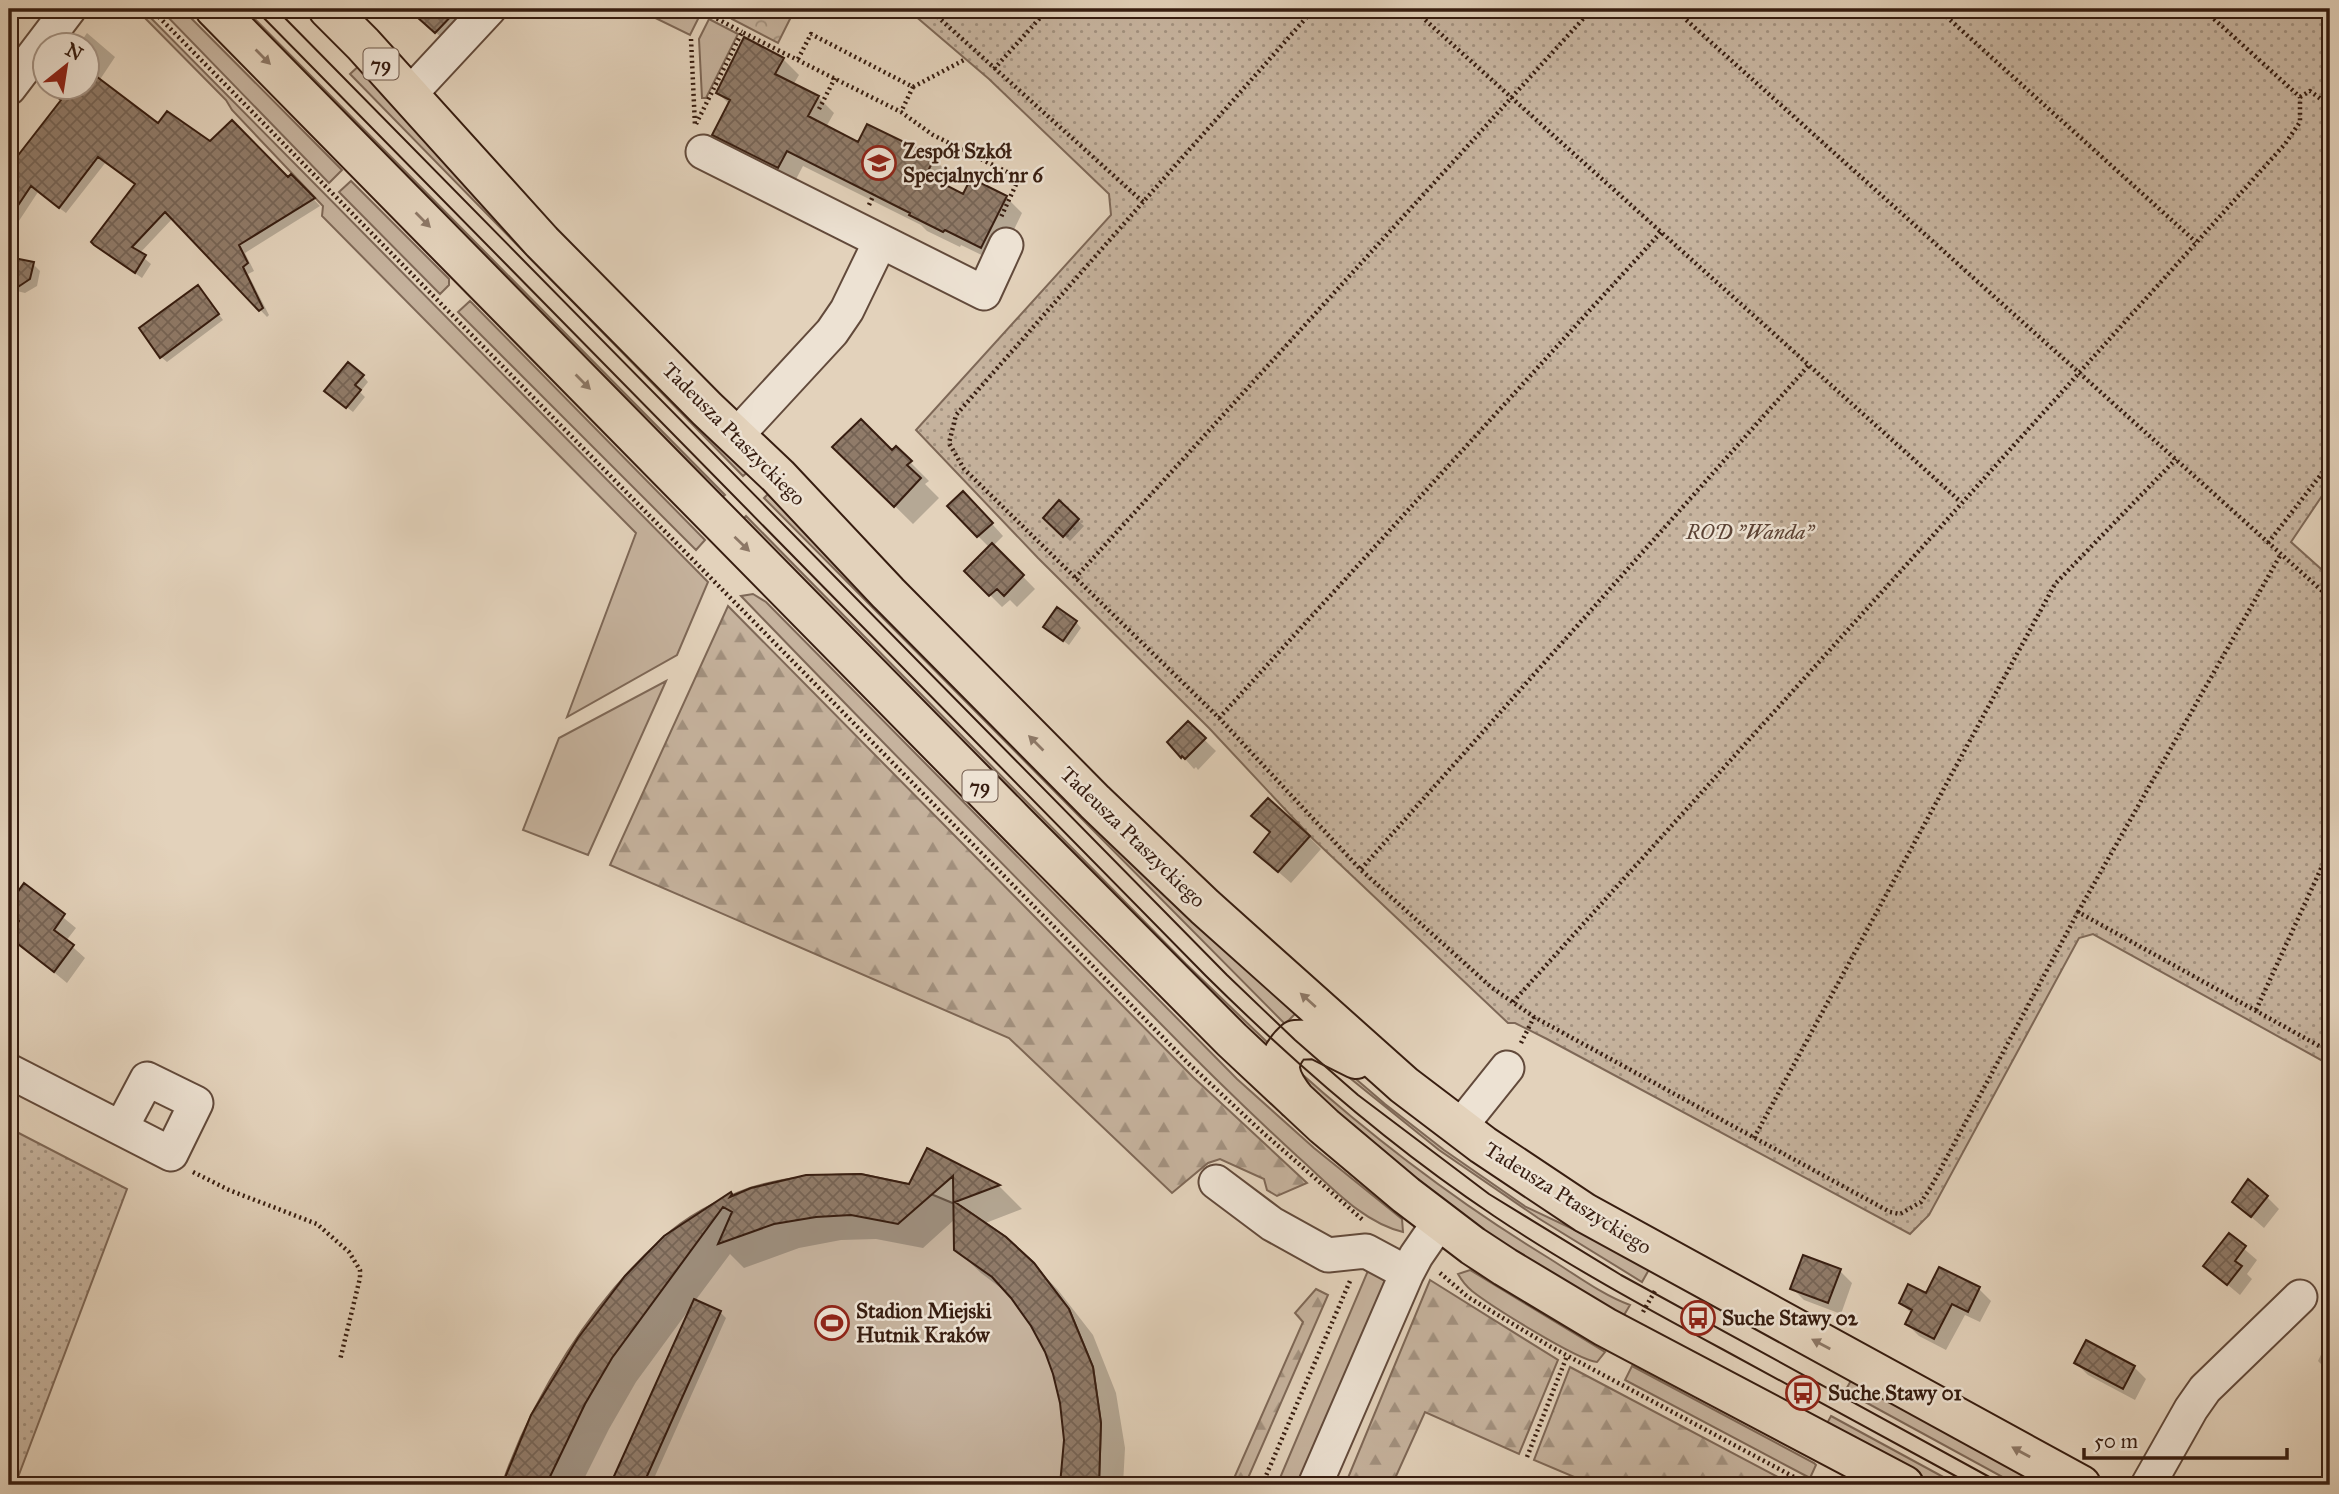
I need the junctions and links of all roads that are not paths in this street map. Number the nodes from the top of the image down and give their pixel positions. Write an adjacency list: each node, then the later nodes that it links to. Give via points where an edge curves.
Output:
1 (69, 9): 5 (street)
2 (215, 9): 14 (main road, 79, one-way to 14, via 1019,826)
3 (328, 9): 6 (main road, Tadeusza Ptaszyckiego / 79)
4 (489, 9): 6 (street)
5 (9, 88)
6 (409, 95): 10 (main road, Tadeusza Ptaszyckiego / 79, via 542,242)
7 (703, 152): 8 (street)
8 (880, 242): 9 (street, via 984,293); 10 (street, via 832,332)
9 (1006, 245)
10 (736, 436): 13 (main road, Tadeusza Ptaszyckiego / 79, one-way to 10, via 1141,847)
11 (1507, 1068): 16 (street)
12 (9, 1072): 15 (street)
13 (1404, 1086): 14 (main road, via 1323,1042 1302,1038 1289,1046 1280,1064 1281,1076); 16 (main road, Tadeusza Ptaszyckiego / 79)
14 (1296, 1100): 18 (main road, 79)
15 (121, 1128): 15 (street, via 171,1154 196,1103 147,1079)
16 (1459, 1128): 23 (main road, Tadeusza Ptaszyckiego / 79, one-way to 16, via 1624,1236)
17 (1216, 1182): 19 (street, via 1272,1224 1328,1255 1366,1251)
18 (1440, 1221): 19 (street, via 1416,1256); 22 (main road, 79, via 1505,1267 1605,1327)
19 (1420, 1270): 21 (street)
20 (2300, 1297): 24 (street, via 2205,1389)
21 (1315, 1485)
22 (1904, 1485)
23 (2081, 1485)
24 (2148, 1485)

